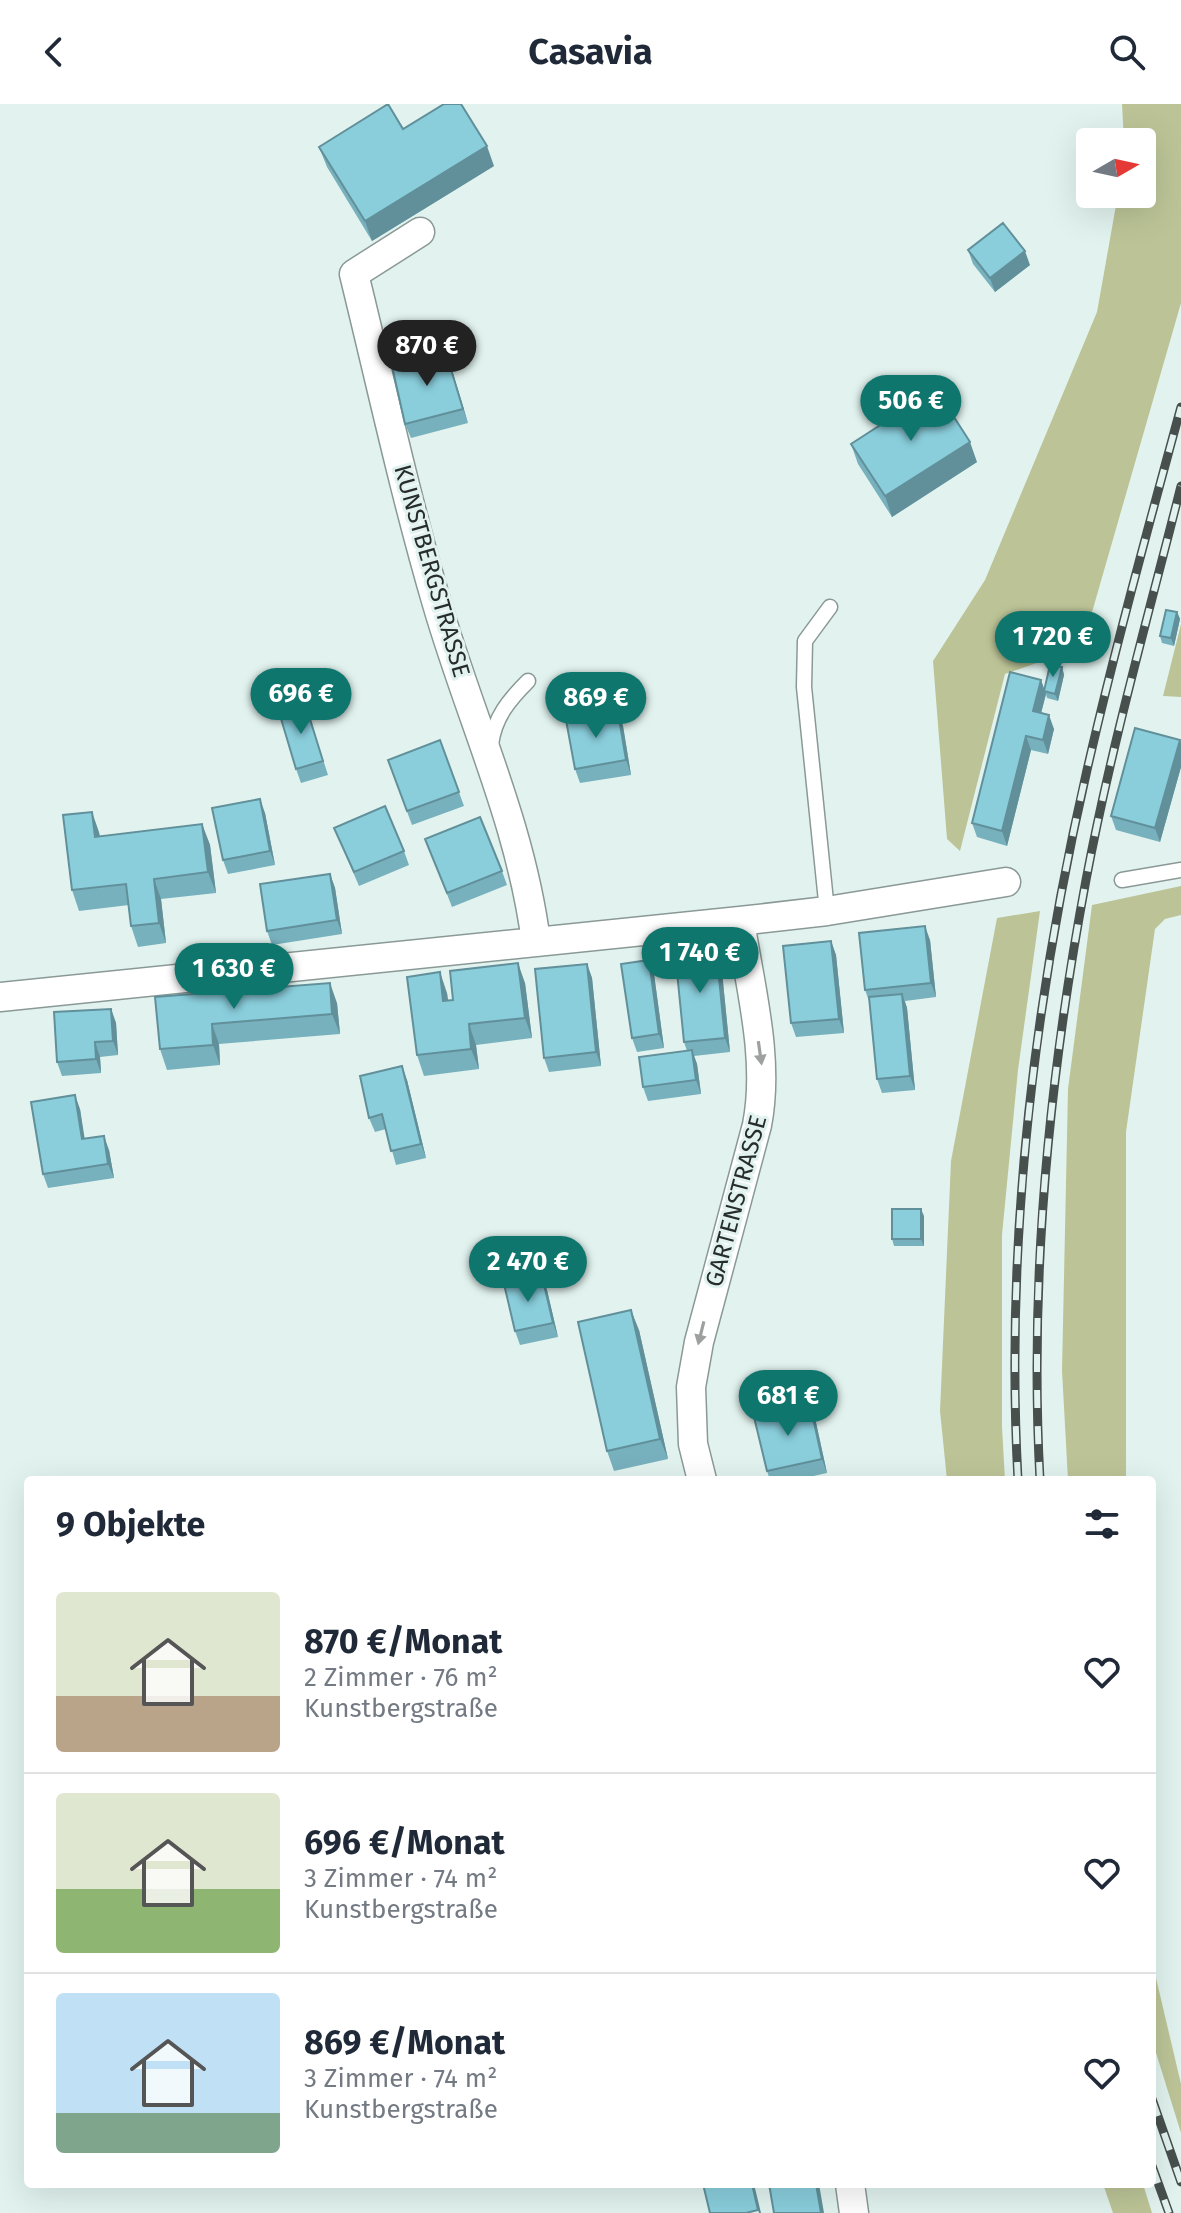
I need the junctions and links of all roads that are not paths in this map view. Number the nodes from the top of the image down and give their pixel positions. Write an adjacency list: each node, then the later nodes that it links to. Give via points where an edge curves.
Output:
1 (420, 232): 4 (street, KUNSTBERGSTRASSE, via 354,274 437,604)
2 (830, 607): 8 (lane, via 805,641 804,687)
3 (528, 681): 4 (lane, via 508,701 493,730)
4 (489, 761): 10 (street, KUNSTBERGSTRASSE, via 526,878)
5 (1181, 870): 6 (lane)
6 (1122, 880)
7 (1006, 882): 8 (street)
8 (827, 911): 9 (street)
9 (740, 921): 10 (street); 12 (street, GARTENSTRASSE, one-way to 12, via 763,1096 691,1387 693,1444)
10 (536, 942): 11 (street)
11 (0, 997)
12 (701, 1476)
13 (851, 2188): 14 (street)
14 (854, 2213)

